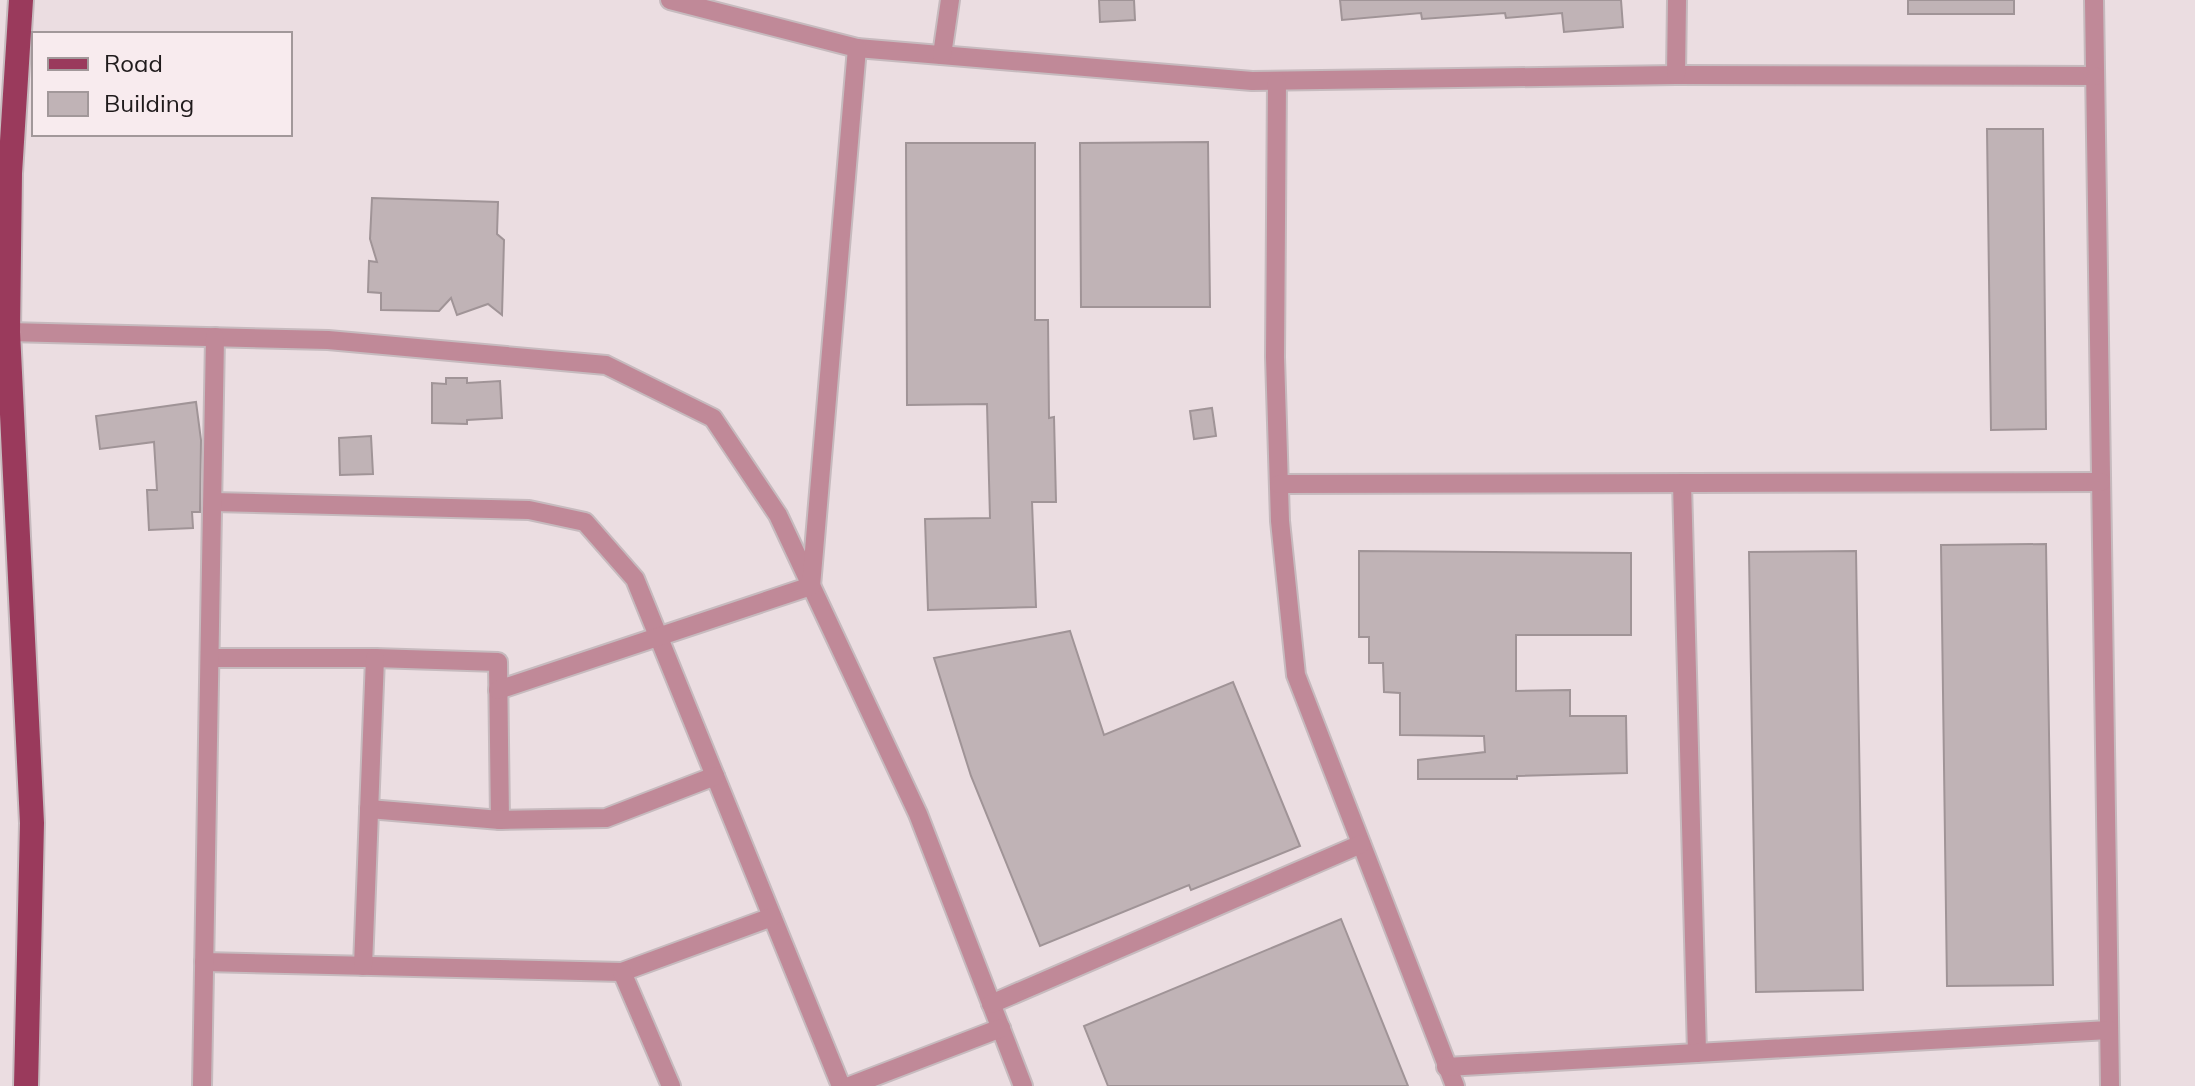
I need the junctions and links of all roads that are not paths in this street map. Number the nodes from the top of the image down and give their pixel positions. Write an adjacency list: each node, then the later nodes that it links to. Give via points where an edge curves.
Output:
1 (21, 0): 11 (main road, via 10,173)
2 (670, 0): 6 (street)
3 (950, 0): 7 (street)
4 (1677, 0): 8 (street)
5 (2094, 0): 9 (street)
6 (857, 48): 7 (street); 17 (street)
7 (942, 55): 10 (street)
8 (1676, 75): 9 (street); 10 (street)
9 (2095, 76): 13 (street)
10 (1277, 81): 15 (street)
11 (8, 332): 12 (street); 35 (main road, via 32,823)
12 (215, 337): 16 (street); 17 (street, via 328,340 606,365 713,418 778,515)
13 (2101, 482): 14 (street); 32 (street)
14 (1682, 483): 15 (street); 33 (street)
15 (1279, 484): 25 (street, via 1296,675)
16 (213, 502): 18 (street, via 529,510 585,522 635,579); 19 (street)
17 (811, 586): 18 (street); 30 (street, via 918,814)
18 (658, 637): 21 (street); 22 (street)
19 (210, 658): 20 (street); 27 (street)
20 (375, 658): 21 (street, via 498,662); 23 (street)
21 (498, 690): 24 (street)
22 (715, 776): 24 (street, via 606,818); 26 (street)
23 (369, 809): 24 (street); 28 (street)
24 (500, 820)
25 (1361, 844): 30 (street); 34 (street)
26 (772, 917): 29 (street); 38 (street)
27 (204, 962): 28 (street); 36 (street)
28 (363, 966): 29 (street)
29 (622, 972): 37 (street)
30 (991, 1004): 31 (street)
31 (1001, 1028): 39 (street); 40 (street)
32 (2109, 1030): 33 (street); 42 (street)
33 (1697, 1053): 34 (street)
34 (1446, 1067): 41 (street)
35 (26, 1086)
36 (202, 1086)
37 (671, 1086)
38 (841, 1086)
39 (850, 1086)
40 (1023, 1086)
41 (1455, 1086)
42 (2110, 1086)

